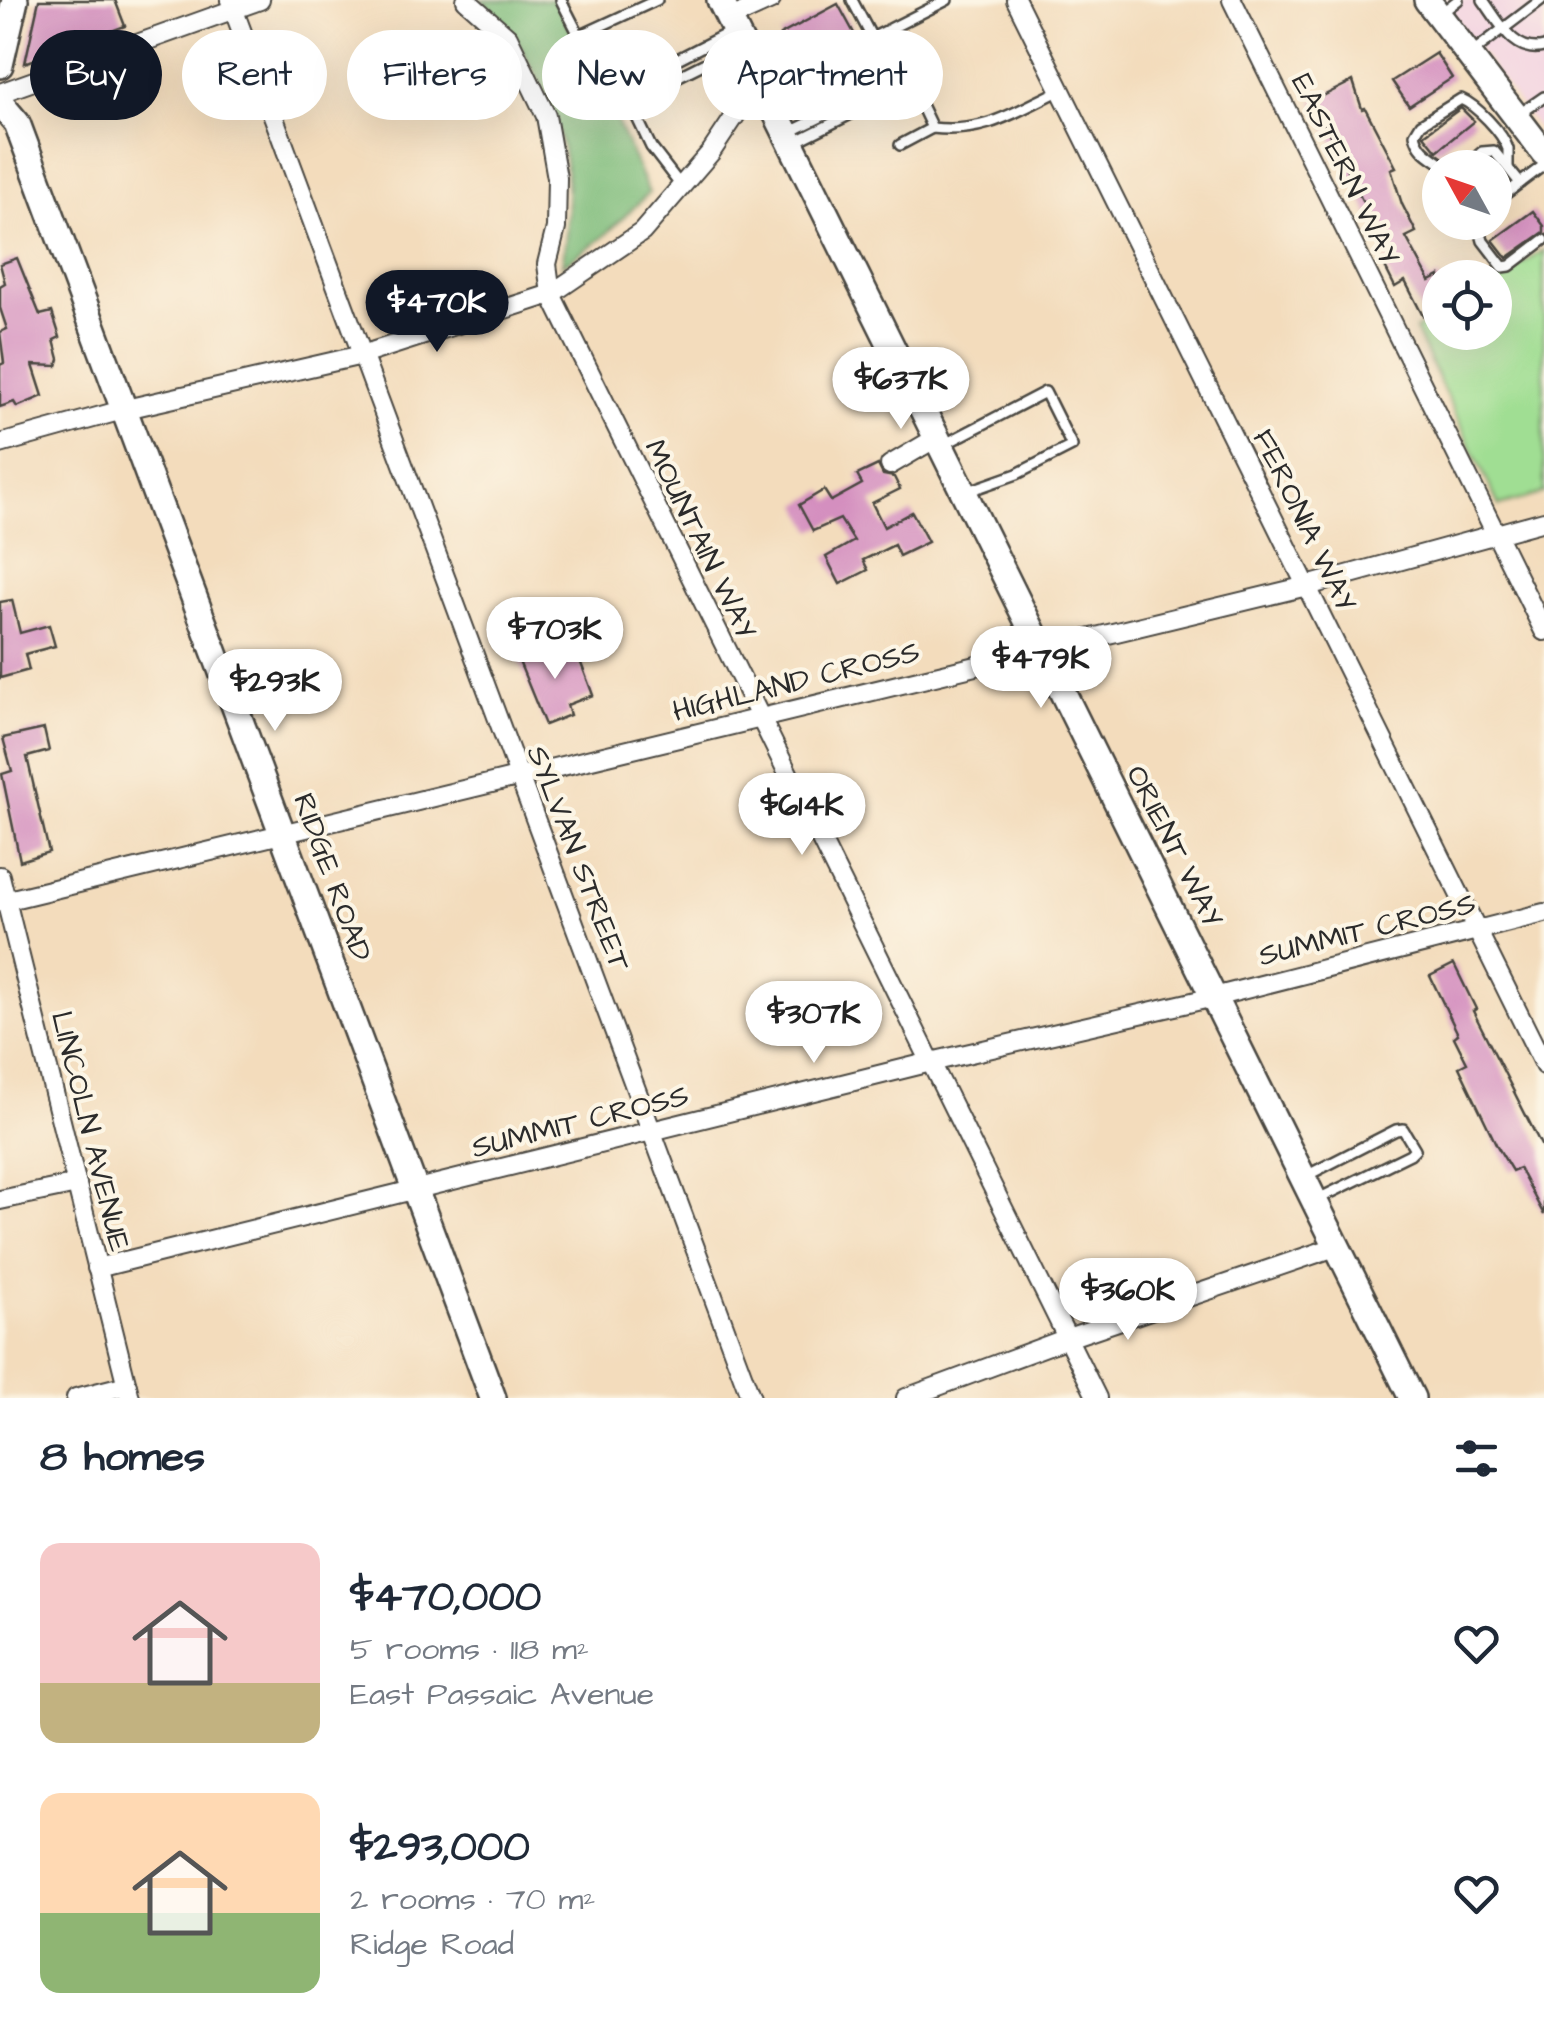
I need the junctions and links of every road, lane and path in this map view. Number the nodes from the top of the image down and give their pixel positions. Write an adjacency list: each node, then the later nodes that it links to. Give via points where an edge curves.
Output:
1 (14, 0): 24 (street)
2 (260, 0): 13 (street)
3 (466, 0): 46 (street, via 508,37 546,116 557,178 547,264)
4 (560, 0): 17 (lane)
5 (658, 0): 18 (lane)
6 (771, 0): 15 (street)
7 (852, 0): 19 (lane)
8 (947, 0): 20 (lane)
9 (1016, 0): 25 (street, FERONIA WAY)
10 (1232, 0): 54 (street, EASTERN WAY)
11 (1484, 0): 16 (lane)
12 (1541, 0): 16 (lane)
13 (231, 4): 26 (street); 47 (street, SYLVAN STREET)
14 (1441, 5): 23 (street)
15 (730, 21): 22 (lane); 42 (lane, via 721,55 628,101)
16 (1504, 28): 21 (lane, via 1524,48); 23 (lane)
17 (576, 30)
18 (592, 30)
19 (868, 30)
20 (888, 30)
21 (1544, 48)
22 (682, 50)
23 (1468, 56): 29 (street)
24 (0, 65)
25 (1061, 90): 33 (lane, via 982,128); 55 (street, FERONIA WAY)
26 (0, 93)
27 (1544, 96): 29 (lane)
28 (0, 103): 48 (street, RIDGE ROAD, via 17,123)
29 (1516, 117): 38 (street)
30 (733, 120): 42 (street)
31 (779, 120): 34 (street, ORIENT WAY)
32 (823, 120): 34 (lane)
33 (932, 128): 34 (lane, via 911,84); 35 (lane)
34 (788, 139): 49 (street, ORIENT WAY)
35 (900, 145)
36 (1423, 150): 37 (lane, via 1414,134 1421,124 1461,99)
37 (1508, 150)
38 (1544, 153)
39 (1544, 165): 41 (lane)
40 (1512, 172): 41 (lane)
41 (1520, 183): 43 (lane)
42 (681, 186): 46 (street, via 642,232)
43 (1512, 189)
44 (1483, 240): 45 (lane, via 1503,267)
45 (1544, 240)
46 (551, 294): 47 (street); 58 (street, MOUNTAIN WAY)
47 (362, 355): 48 (street); 59 (street, SYLVAN STREET)
48 (126, 409): 50 (street); 60 (street, RIDGE ROAD)
49 (938, 443): 51 (street); 52 (street, ORIENT WAY); 52 (lane, via 1045,392 1072,446)
50 (0, 444)
51 (890, 465)
52 (964, 493): 57 (street, ORIENT WAY)
53 (1544, 521): 54 (street, HIGHLAND CROSS)
54 (1498, 536): 55 (street, HIGHLAND CROSS); 56 (street, EASTERN WAY)
55 (1307, 586): 57 (street, HIGHLAND CROSS); 64 (street, FERONIA WAY)
56 (1544, 631)
57 (1041, 649): 58 (street, HIGHLAND CROSS); 65 (street, ORIENT WAY)
58 (758, 719): 59 (street, HIGHLAND CROSS); 66 (street, MOUNTAIN WAY)
59 (518, 778): 60 (street, HIGHLAND CROSS); 68 (street, SYLVAN STREET)
60 (282, 834): 62 (street, HIGHLAND CROSS); 71 (street, RIDGE ROAD)
61 (0, 876): 62 (street, LINCOLN AVENUE)
62 (3, 901): 69 (street, LINCOLN AVENUE)
63 (1544, 912): 64 (street, SUMMIT CROSS)
64 (1476, 929): 65 (street, SUMMIT CROSS); 67 (street, FERONIA WAY)
65 (1214, 997): 66 (street, SUMMIT CROSS); 70 (street, ORIENT WAY)
66 (931, 1062): 68 (street, SUMMIT CROSS); 75 (street, MOUNTAIN WAY)
67 (1544, 1064)
68 (653, 1130): 71 (street, SUMMIT CROSS); 79 (street, SYLVAN STREET)
69 (77, 1184): 72 (street); 74 (street, LINCOLN AVENUE)
70 (1308, 1190): 70 (lane, via 1396,1130 1403,1129 1415,1149); 73 (street, ORIENT WAY)
71 (415, 1191): 74 (street, SUMMIT CROSS); 78 (street, RIDGE ROAD)
72 (0, 1200)
73 (1335, 1247): 75 (street); 82 (street, ORIENT WAY)
74 (96, 1268): 76 (street, LINCOLN AVENUE)
75 (1066, 1339): 80 (street); 81 (street, MOUNTAIN WAY)
76 (128, 1392): 77 (street)
77 (76, 1398)
78 (493, 1398)
79 (751, 1398)
80 (906, 1398)
81 (1097, 1398)
82 (1412, 1398)

